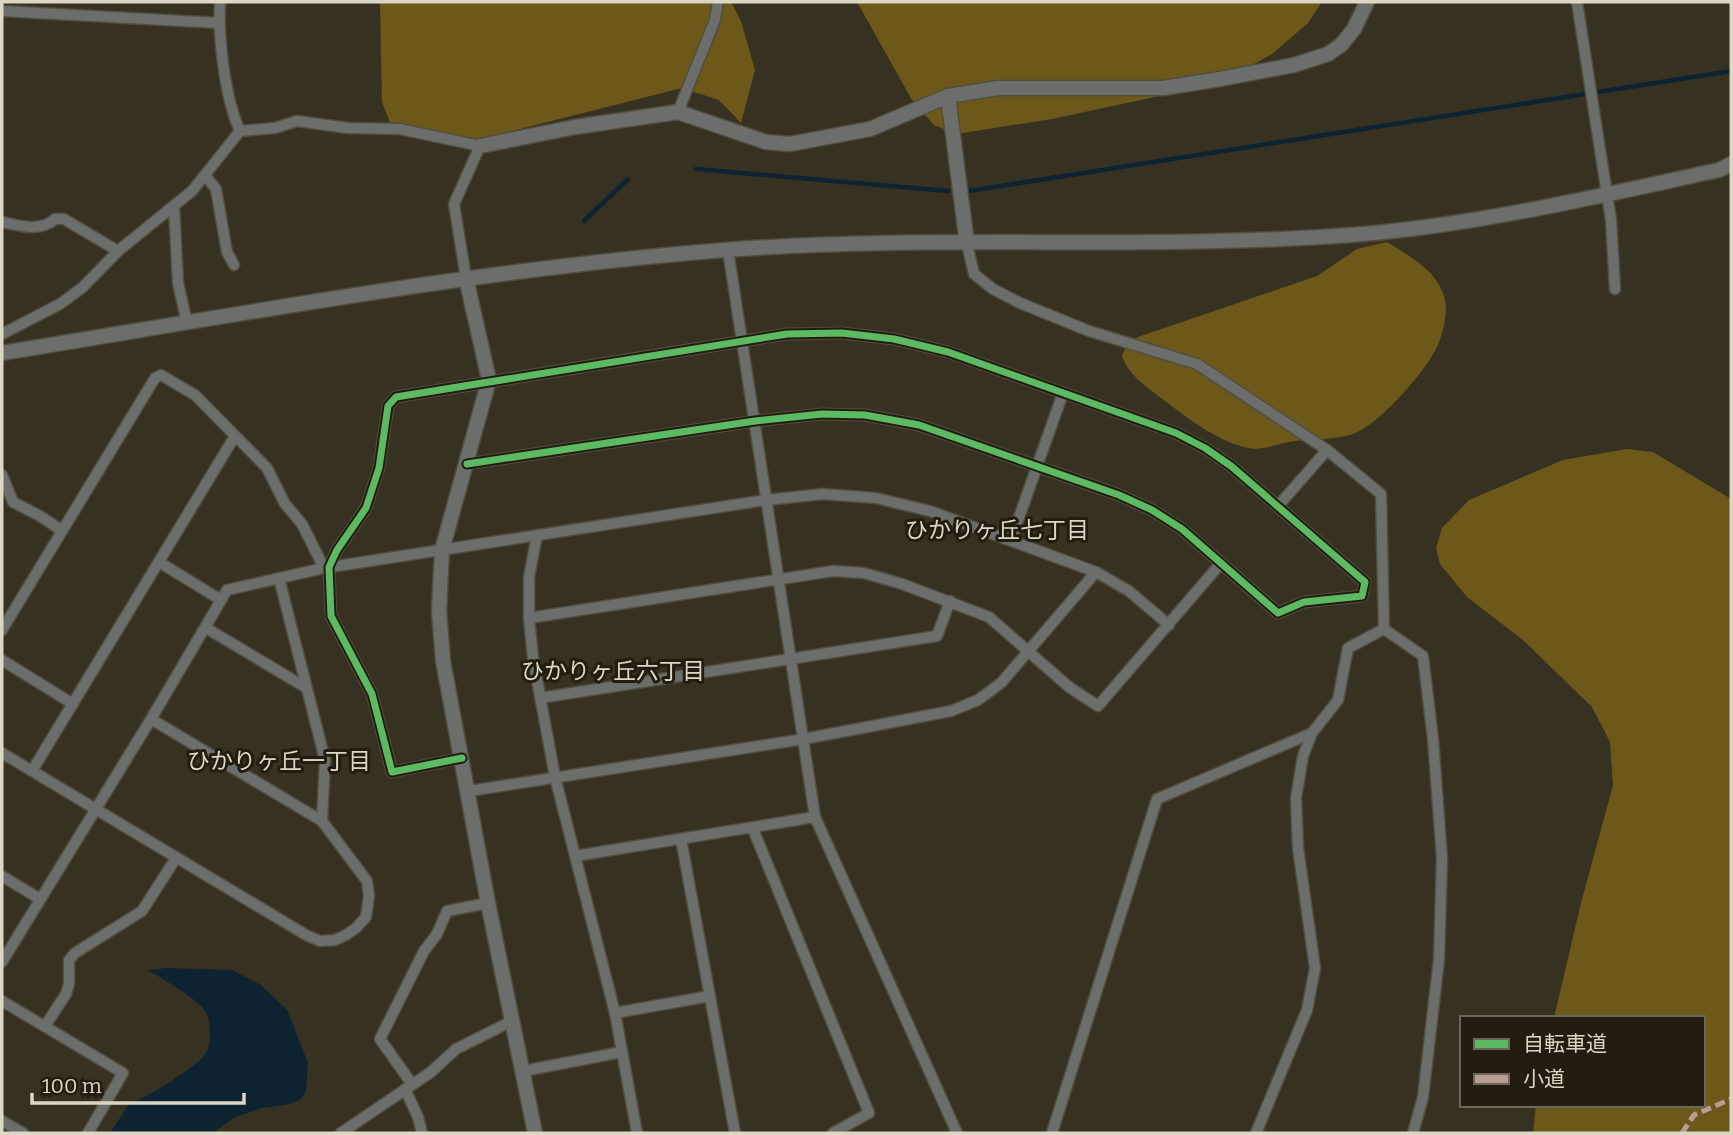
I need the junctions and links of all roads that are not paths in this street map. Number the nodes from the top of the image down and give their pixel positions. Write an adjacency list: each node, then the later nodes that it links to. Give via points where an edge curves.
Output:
1 (219, 2): 6 (street)
2 (718, 2): 8 (street)
3 (1367, 2): 7 (street, via 1341,45 1294,65 1163,88 998,88)
4 (1577, 2): 13 (street)
5 (2, 11): 6 (street)
6 (219, 23): 9 (street, via 227,91)
7 (948, 96): 8 (street, via 870,129 790,144 766,142); 16 (street)
8 (678, 112): 10 (street)
9 (240, 131): 10 (street, via 297,121 400,129); 12 (street)
10 (480, 146): 20 (street, via 454,204)
11 (1731, 164): 13 (street)
12 (205, 175): 14 (street); 19 (street, via 216,189 227,252)
13 (1607, 195): 16 (street, via 1424,228 1350,235); 21 (street)
14 (174, 206): 18 (street); 22 (street, via 178,283)
15 (2, 222): 18 (street, via 36,227 64,219)
16 (967, 244): 17 (street); 30 (street, via 974,274 993,289 1089,331 1197,364)
17 (728, 250): 20 (street); 24 (street)
18 (118, 251): 23 (street, via 60,304)
19 (234, 265)
20 (466, 278): 22 (street); 26 (street)
21 (1615, 289)
22 (187, 323): 25 (street)
23 (2, 334)
24 (741, 342): 26 (street); 27 (street, via 787,334 894,338); 28 (street)
25 (2, 353)
26 (488, 380): 31 (street); 42 (street, via 396,397 388,406 379,468 366,508)
27 (1063, 393): 32 (street); 35 (street, via 1205,448)
28 (755, 421): 31 (street); 32 (street, via 865,415 919,425); 34 (street)
29 (235, 436): 36 (street, via 195,395 161,375 155,378); 40 (street); 42 (street, via 267,468)
30 (1327, 450): 35 (street); 51 (street, via 1381,494)
31 (467, 464): 39 (street)
32 (1037, 466): 38 (street); 41 (street, via 1152,510)
33 (2, 475): 36 (street, via 13,502)
34 (766, 500): 37 (street); 38 (street, via 823,494 876,498 930,511); 45 (street)
35 (1278, 506): 41 (street, via 1365,582 1362,596 1304,602 1278,612)
36 (61, 530): 52 (street)
37 (537, 534): 39 (street); 48 (street, via 529,577)
38 (1011, 540): 43 (street)
39 (442, 550): 42 (street); 63 (street, via 439,611 443,661)
40 (159, 562): 46 (street); 58 (street)
41 (1221, 563): 49 (street)
42 (326, 567): 44 (street); 63 (street, via 331,616 372,694 392,772)
43 (1096, 572): 49 (street, via 1129,591); 53 (street)
44 (279, 578): 46 (street, via 226,590); 56 (street)
45 (778, 580): 47 (street, via 833,571 864,573); 48 (street); 54 (street)
46 (221, 600): 50 (street)
47 (950, 601): 53 (street, via 989,617); 54 (street, via 937,636)
48 (529, 618): 57 (street)
49 (1168, 625): 53 (street, via 1098,706)
50 (206, 628): 56 (street); 59 (street)
51 (1384, 629): 60 (street, via 1348,648 1338,700); 98 (street, via 1423,656 1442,858 1439,959 1423,1097)
52 (2, 630)
53 (1029, 652): 61 (street, via 1001,683 978,700 951,711)
54 (792, 659): 57 (street); 61 (street)
55 (2, 660): 58 (street)
56 (306, 687): 69 (street, via 325,760)
57 (540, 698): 65 (street)
58 (73, 704): 64 (street)
59 (151, 719): 67 (street); 69 (street)
60 (1312, 733): 96 (street, via 1157,799); 97 (street, via 1296,798 1298,848 1315,968 1307,1010)
61 (804, 739): 65 (street); 68 (street)
62 (2, 752): 64 (street)
63 (462, 758): 66 (street)
64 (32, 771): 67 (street)
65 (555, 777): 66 (street); 72 (street)
66 (469, 791): 76 (street)
67 (95, 808): 73 (street); 75 (street)
68 (815, 817): 70 (street); 95 (street)
69 (322, 821): 73 (street, via 367,881 369,896 366,917 335,940 320,941 306,935)
70 (752, 829): 71 (street); 94 (street, via 869,1113)
71 (681, 839): 72 (street); 78 (street)
72 (575, 856): 80 (street)
73 (176, 858): 82 (street, via 142,911 69,960 66,994)
74 (2, 876): 75 (street)
75 (40, 899): 77 (street)
76 (488, 903): 81 (street); 85 (street, via 447,911 380,1039)
77 (2, 962)
78 (710, 996): 80 (street); 93 (street)
79 (2, 1001): 82 (street)
80 (615, 1013): 83 (street)
81 (512, 1021): 84 (street); 85 (street, via 456,1049)
82 (45, 1026): 88 (street, via 123,1073)
83 (622, 1052): 84 (street); 92 (street)
84 (523, 1071): 91 (street)
85 (409, 1087): 89 (street); 90 (street)
86 (2, 1121): 87 (street)
87 (23, 1133)
88 (88, 1133)
89 (341, 1133)
90 (422, 1133)
91 (535, 1133)
92 (637, 1133)
93 (735, 1133)
94 (834, 1133)
95 (957, 1133)
96 (1052, 1133)
97 (1256, 1133)
98 (1413, 1133)

